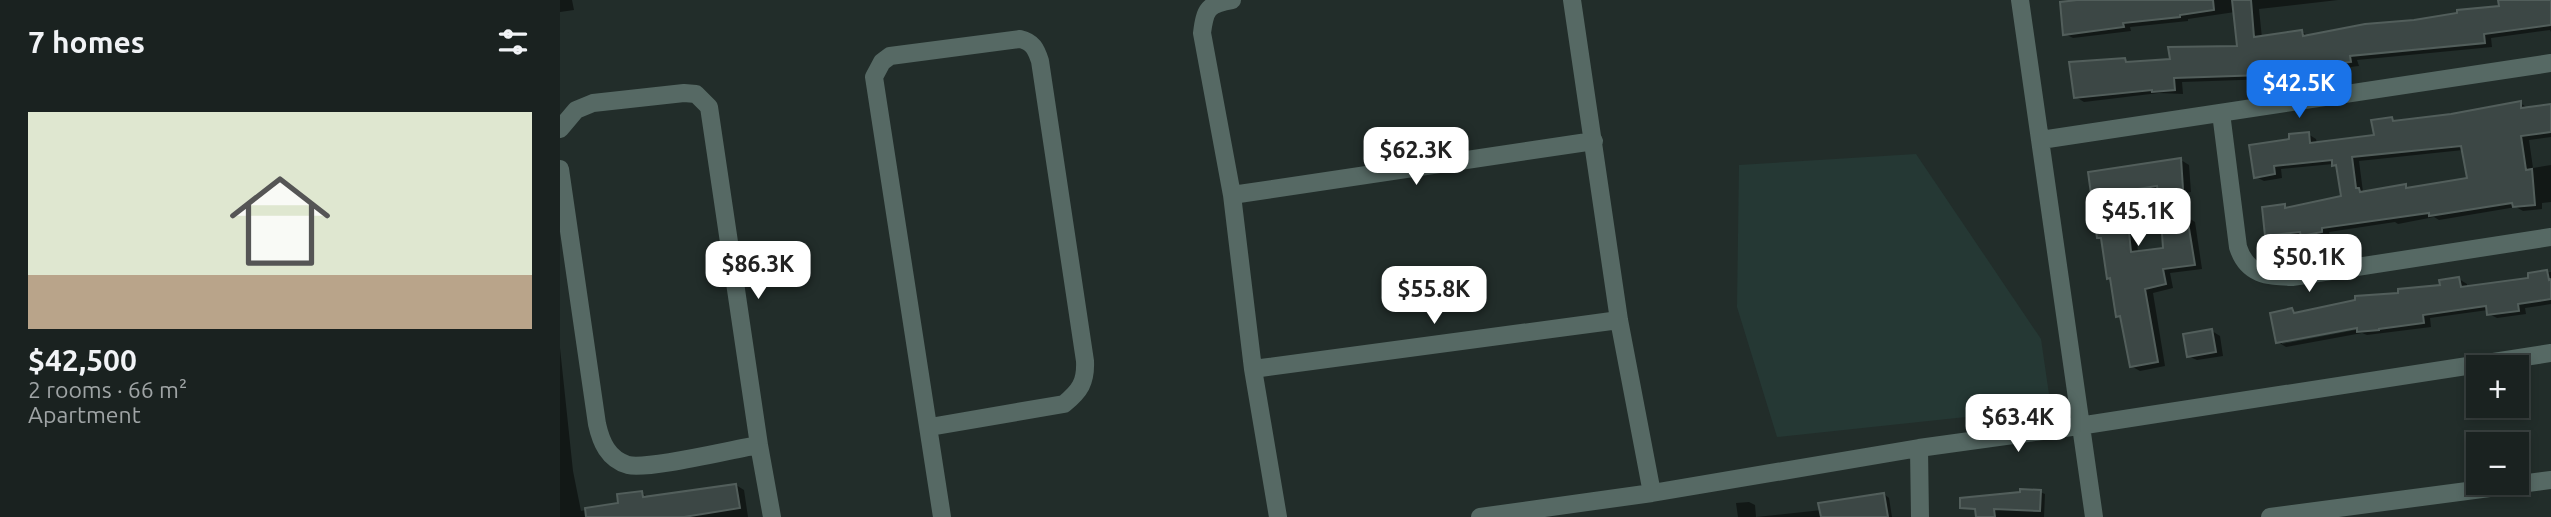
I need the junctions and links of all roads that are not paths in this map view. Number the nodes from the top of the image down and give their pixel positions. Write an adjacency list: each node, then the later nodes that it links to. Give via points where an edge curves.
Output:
1 (1232, 0): 10 (street, via 1208,8 1202,33)
2 (1572, 0): 8 (street)
3 (2020, 0): 7 (street)
4 (2551, 63): 5 (street)
5 (2221, 113): 7 (street); 11 (street, via 2238,247 2254,272 2292,277)
6 (560, 129): 17 (street, via 576,110 593,103 684,93 696,94 709,107)
7 (2041, 140): 15 (street)
8 (1594, 141): 10 (street); 12 (street)
9 (560, 169): 17 (street, via 597,424 607,451 629,465 651,465)
10 (1232, 195): 14 (street)
11 (2551, 237)
12 (1619, 320): 14 (street); 20 (street)
13 (2551, 353): 15 (street)
14 (1253, 369): 23 (street)
15 (2079, 426): 18 (street); 26 (street)
16 (930, 427): 16 (street, via 874,77 890,56 1020,38 1030,41 1040,61 1085,361 1083,384 1064,404); 22 (street)
17 (759, 445): 21 (street)
18 (1919, 448): 20 (street); 25 (street)
19 (2551, 480): 27 (street)
20 (1652, 493): 24 (street)
21 (772, 517)
22 (942, 517)
23 (1278, 517)
24 (1480, 517)
25 (1920, 517)
26 (2094, 517)
27 (2273, 517)

